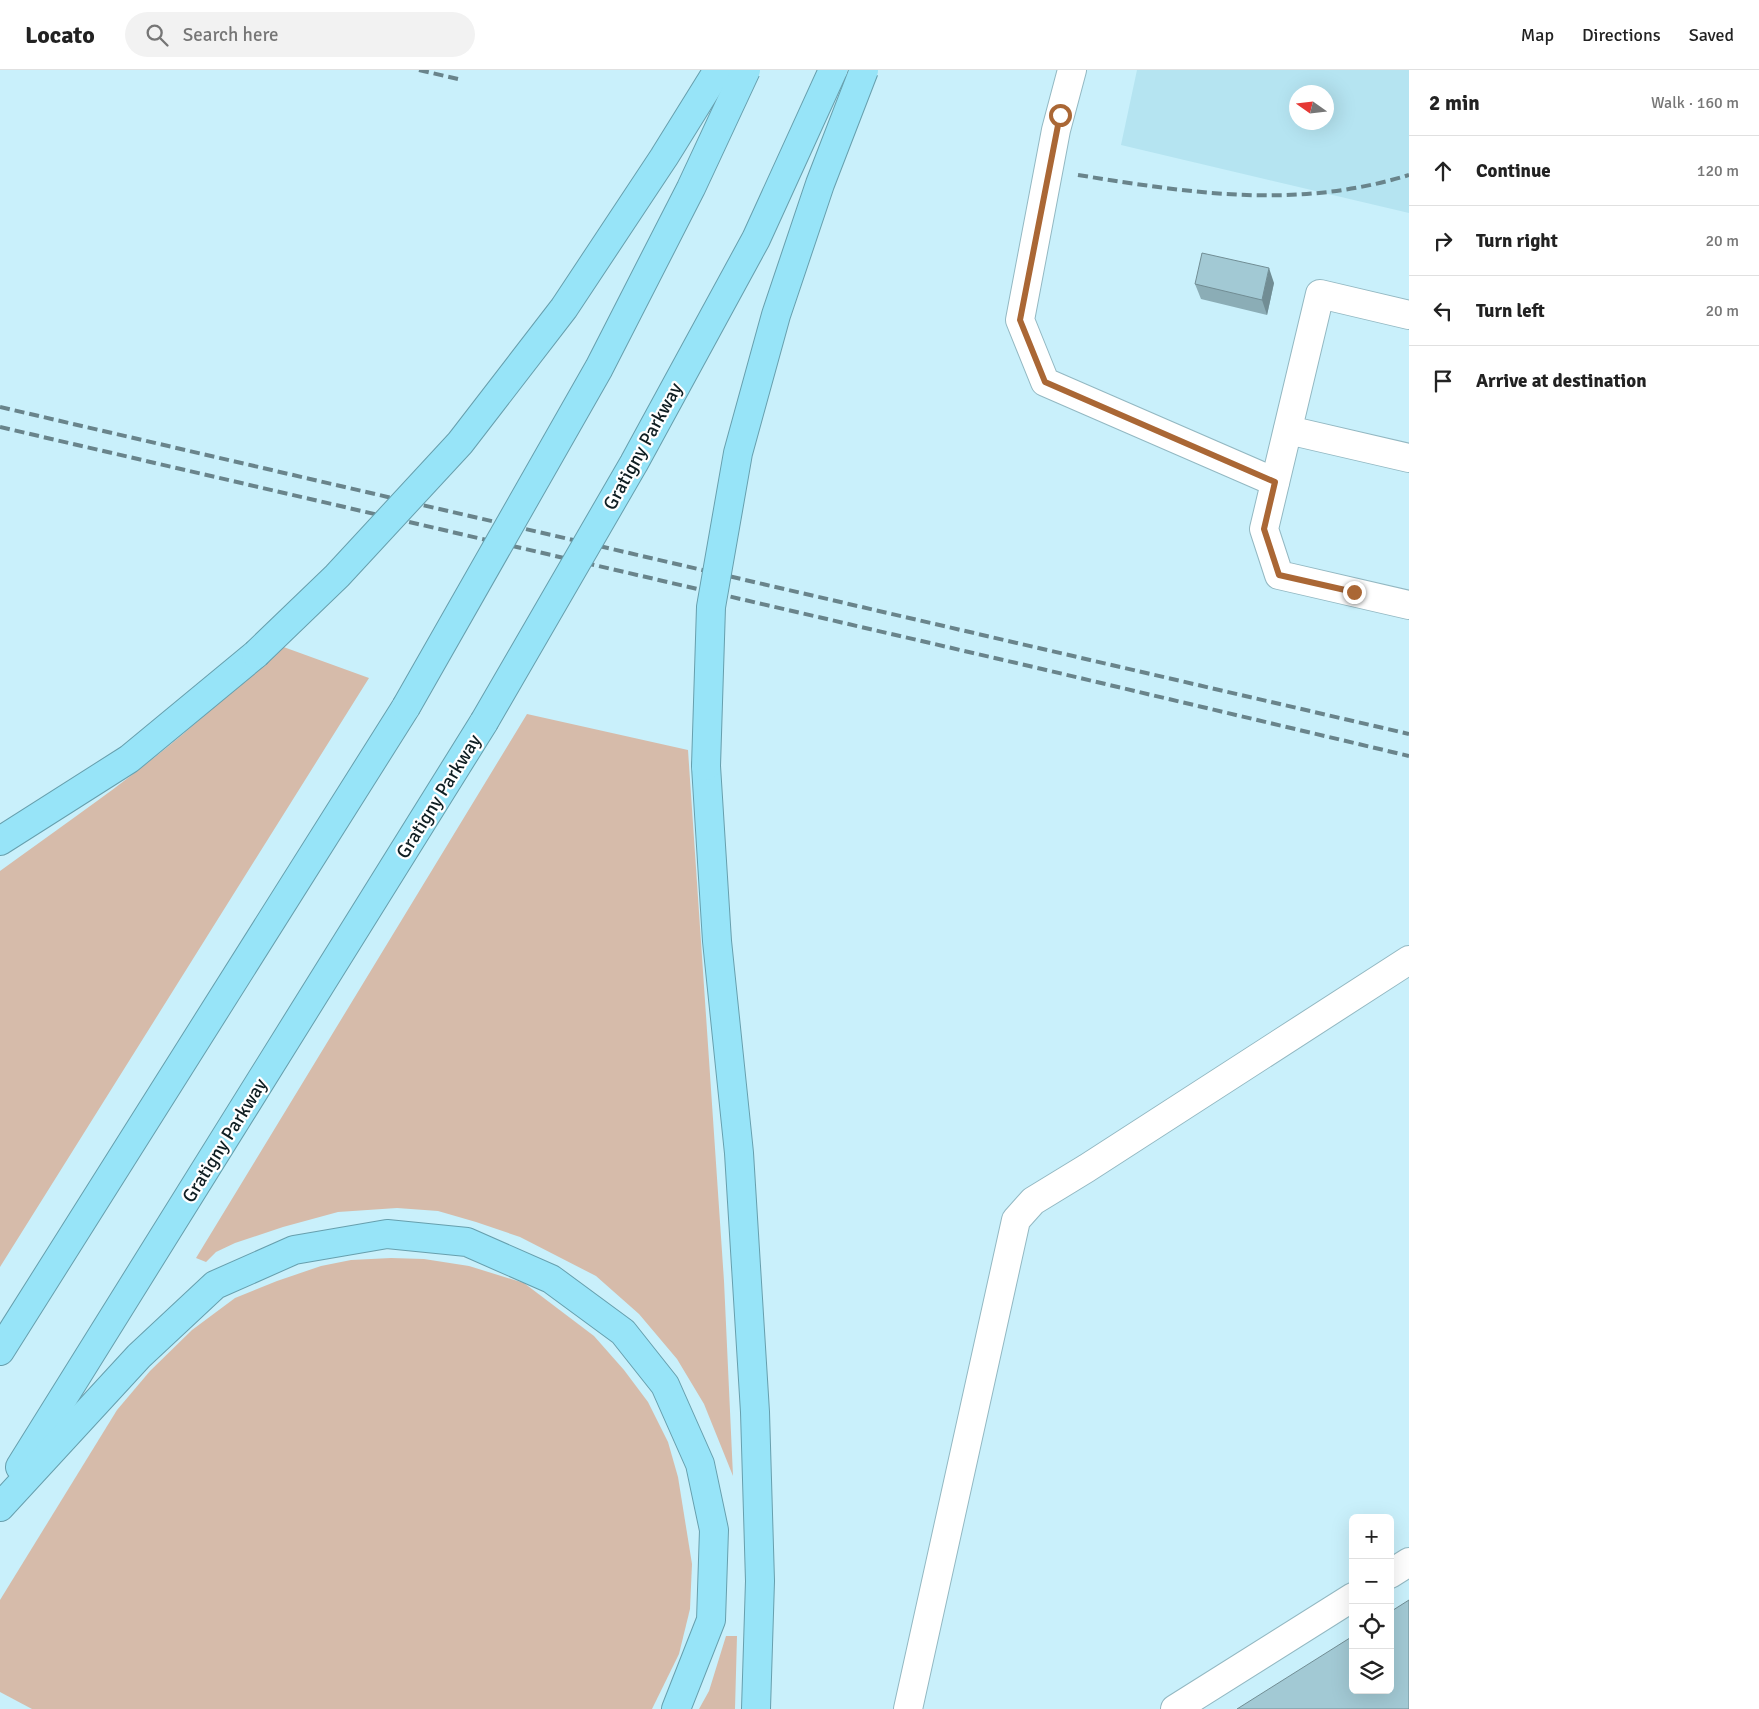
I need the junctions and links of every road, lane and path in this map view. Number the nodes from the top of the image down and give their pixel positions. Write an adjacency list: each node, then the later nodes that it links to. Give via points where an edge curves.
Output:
1 (718, 70): 11 (highway, bridge, via 564,308 460,443 337,576 256,654 128,759)
2 (746, 70): 13 (highway, bridge, via 691,188 599,368 406,707)
3 (833, 70): 14 (highway, Gratigny Parkway, bridge, via 756,239 634,463 484,722)
4 (864, 70): 20 (highway, bridge, via 820,184 776,314 738,453 711,607 706,766 717,941 739,1153 755,1412 760,1581)
5 (1072, 70): 9 (lane, via 1056,130 1020,320 1045,382)
6 (1409, 314): 7 (lane, via 1320,294)
7 (1288, 430): 8 (lane); 9 (lane)
8 (1409, 458)
9 (1275, 482): 10 (lane, via 1264,529 1279,575)
10 (1409, 605)
11 (0, 841)
12 (1409, 960): 21 (lane, via 1033,1200 1016,1220)
13 (0, 1351)
14 (0, 1498)
15 (0, 1507): 19 (highway, via 139,1356 215,1285 294,1250 387,1234 467,1242 551,1279 623,1332 665,1385 700,1464 714,1530 711,1620)
16 (1409, 1562): 17 (lane)
17 (1394, 1571)
18 (1349, 1600): 22 (lane)
19 (676, 1709)
20 (756, 1709)
21 (908, 1709)
22 (1175, 1709)

